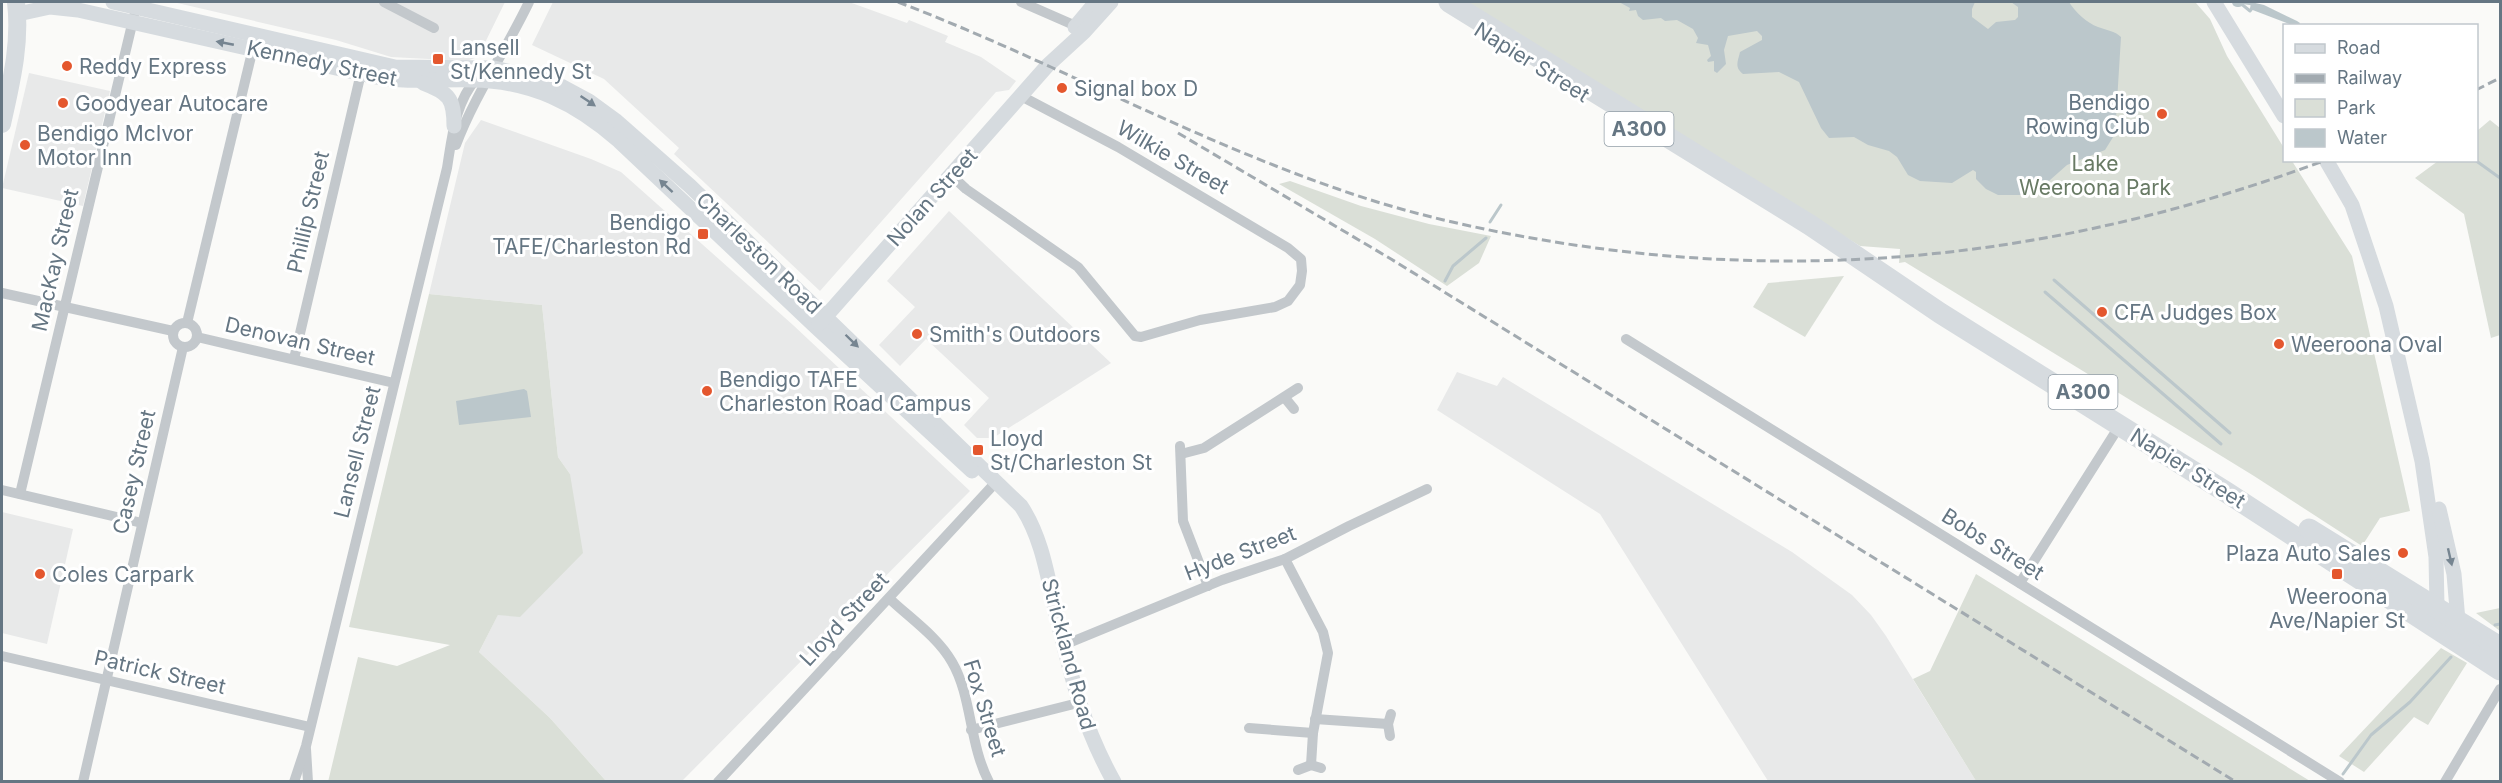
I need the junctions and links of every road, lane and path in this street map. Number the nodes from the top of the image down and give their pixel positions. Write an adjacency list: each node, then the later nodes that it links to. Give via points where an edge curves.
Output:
1 (113, 2): 12 (street, Kennedy Street)
2 (384, 2): 14 (street)
3 (529, 2): 18 (street, Lansell Street)
4 (1021, 2): 15 (street)
5 (1096, 2): 15 (street, Nolan Street)
6 (1111, 2): 15 (street, Nolan Street)
7 (1434, 2): 13 (highway, Napier Street / A300)
8 (1449, 2): 13 (highway, Napier Street / A300)
9 (2214, 2): 20 (street)
10 (2, 4): 11 (main road)
11 (10, 10): 12 (street, Kennedy Street); 24 (main road, via 16,59)
12 (136, 10): 16 (street, Kennedy Street); 32 (street, MacKay Street)
13 (1484, 27): 44 (highway, Napier Street / A300)
14 (434, 28)
15 (1080, 29): 21 (street, Nolan Street)
16 (255, 41): 17 (street, Kennedy Street); 18 (street, Kennedy Street, via 395,67); 34 (street)
17 (361, 74): 19 (street, Kennedy Street); 39 (street, Phillip Street)
18 (486, 74): 19 (street, Kennedy Street); 25 (street, Lansell Street, via 462,102); 28 (street, Lansell Street); 33 (street, Charleston Road, via 540,91 585,113)
19 (419, 81): 25 (street, via 450,98)
20 (2269, 90): 22 (street); 23 (street)
21 (1021, 96): 29 (street, Nolan Street); 29 (street, Wilkie Street, via 1118,147 1301,259 1300,285 1293,297 1282,304 1137,336 1078,267)
22 (2283, 107)
23 (2283, 115)
24 (2, 124)
25 (454, 126): 28 (street, Lansell Street)
26 (2315, 162): 30 (street)
27 (2327, 162): 30 (street, via 2352,205)
28 (447, 168): 40 (street, Lansell Street)
29 (951, 175): 33 (street, Nolan Street)
30 (2365, 242): 45 (street, via 2386,306)
31 (2, 291): 32 (street)
32 (65, 306): 35 (street); 49 (street, MacKay Street)
33 (821, 322): 46 (street, Charleston Road)
34 (188, 323): 35 (street, via 179,324); 36 (street)
35 (173, 331): 38 (street, via 173,339)
36 (197, 337): 38 (street, via 190,346); 39 (street, Denovan Street)
37 (1626, 339): 52 (street, Bobs Street)
38 (183, 347): 50 (street, Casey Street)
39 (294, 359): 40 (street, Denovan Street)
40 (394, 383): 66 (street, Lansell Street)
41 (1298, 388): 42 (street)
42 (1285, 398): 43 (street); 53 (street, via 1204,448 1180,450 1183,522)
43 (1294, 409)
44 (2122, 421): 52 (street); 55 (highway, Napier Street / A300); 60 (highway, Napier Street / A300)
45 (2422, 461): 55 (street, via 2436,557); 56 (street, one-way to 56, via 2451,559)
46 (994, 484): 54 (street, Lloyd Street); 57 (street, Strickland Road, via 1021,518 1042,557)
47 (1427, 489): 51 (street, Hyde Street)
48 (2, 490): 49 (street)
49 (20, 494): 50 (street)
50 (142, 523): 61 (street, Casey Street)
51 (1285, 559): 53 (street, Hyde Street); 64 (street, via 1327,646 1328,661)
52 (2020, 583): 78 (street, Bobs Street)
53 (1208, 586): 57 (street, Hyde Street)
54 (890, 599): 68 (street, Fox Street, via 951,660); 75 (street, Lloyd Street)
55 (2437, 607): 56 (highway, Napier Street / A300); 60 (highway, via 2443,624)
56 (2458, 621): 58 (highway, Napier Street / A300)
57 (1064, 645): 63 (street, Strickland Road)
58 (2500, 647)
59 (2, 656): 61 (street, Patrick Street)
60 (2500, 669)
61 (107, 680): 66 (street, Patrick Street); 72 (street, Casey Street)
62 (2500, 689): 79 (street)
63 (1078, 703): 68 (street); 77 (street, Strickland Road)
64 (1315, 719): 65 (street); 69 (street)
65 (1389, 725)
66 (310, 728): 70 (street, Lansell Street)
67 (1249, 728): 69 (street)
68 (972, 730): 76 (street, Fox Street)
69 (1313, 733): 71 (street, via 1316,766)
70 (306, 746): 73 (street, Lansell Street); 74 (street, Lansell Street)
71 (1298, 770)
72 (83, 782)
73 (294, 782)
74 (308, 782)
75 (718, 782)
76 (989, 782)
77 (1114, 782)
78 (2340, 782)
79 (2445, 782)

